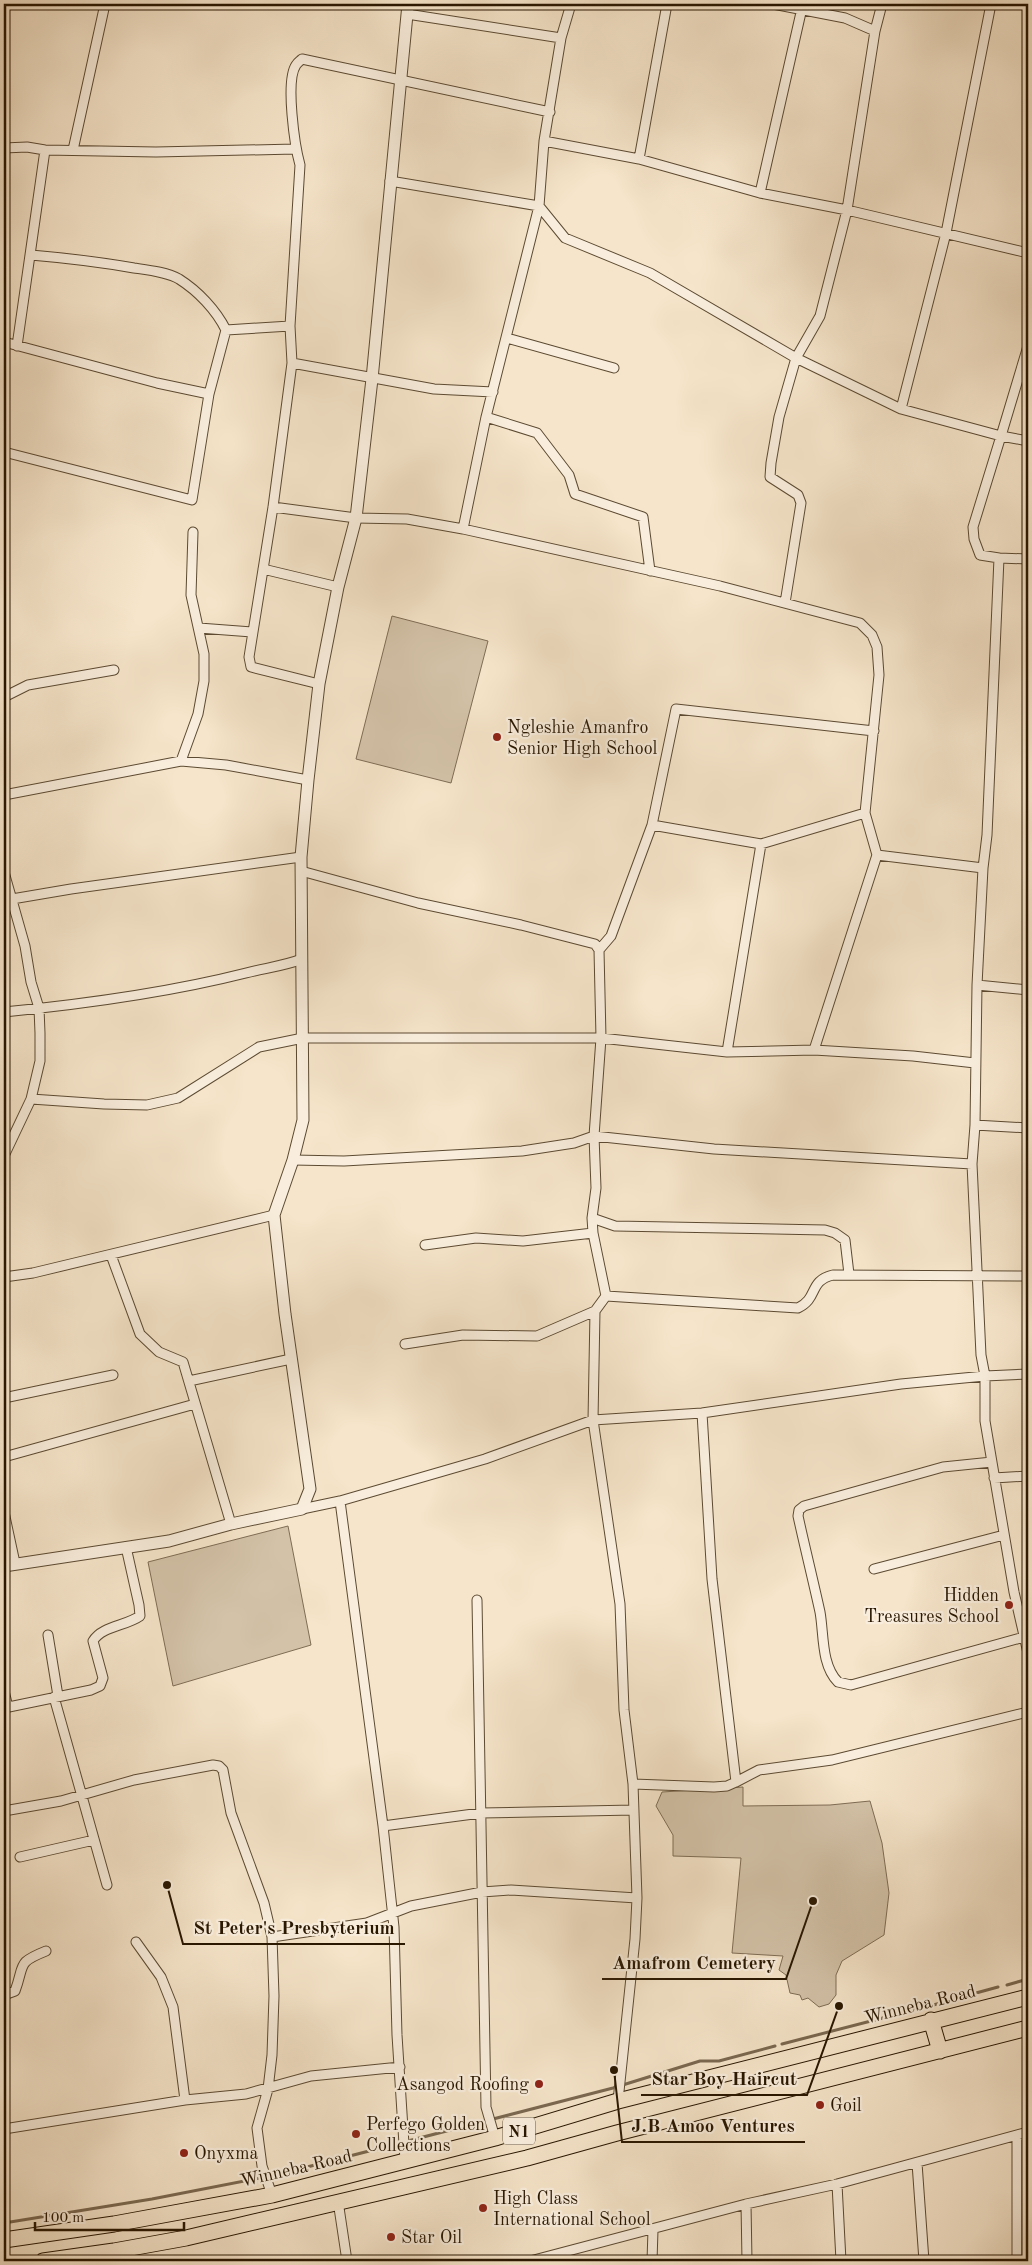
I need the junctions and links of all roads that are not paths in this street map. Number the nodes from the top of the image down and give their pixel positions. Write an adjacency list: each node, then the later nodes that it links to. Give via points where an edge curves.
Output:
1 (105, 4): 17 (street)
2 (571, 4): 10 (street)
3 (667, 4): 18 (street)
4 (773, 4): 7 (street)
5 (882, 4): 9 (street)
6 (991, 4): 23 (street)
7 (802, 8): 9 (street, via 845,18); 20 (street)
8 (407, 9): 10 (street); 11 (street)
9 (875, 31): 22 (street)
10 (561, 38): 12 (street)
11 (401, 82): 12 (street); 15 (street, via 302,60 296,64 293,75); 19 (street)
12 (550, 112): 13 (street)
13 (544, 141): 18 (street); 21 (street)
14 (4, 148): 16 (street)
15 (295, 149): 17 (street); 26 (street, via 300,166)
16 (45, 150): 17 (street); 25 (street)
17 (73, 150)
18 (638, 159): 20 (street)
19 (390, 181): 21 (street); 35 (street)
20 (760, 193): 22 (street)
21 (539, 206): 28 (street); 32 (street, via 564,238 650,273)
22 (847, 210): 23 (street); 32 (street, via 820,316)
23 (946, 233): 24 (street); 38 (street)
24 (1028, 253)
25 (31, 255): 27 (street, via 138,268 179,279 209,304); 30 (street)
26 (290, 326): 27 (street); 33 (street)
27 (226, 330): 37 (street)
28 (506, 338): 34 (street); 36 (street)
29 (4, 342): 30 (street)
30 (16, 346): 37 (street)
31 (1028, 346): 40 (street)
32 (796, 358): 38 (street); 52 (street, via 778,417 770,477 798,495 801,504)
33 (292, 363): 35 (street); 43 (street)
34 (614, 368)
35 (372, 379): 36 (street, via 434,389); 44 (street)
36 (493, 392): 39 (street)
37 (210, 394): 42 (street, via 192,500)
38 (901, 409): 40 (street)
39 (486, 417): 45 (street); 50 (street, via 537,433 569,475 575,494 643,518)
40 (1001, 436): 41 (street); 47 (street, via 973,527 980,554)
41 (1028, 441)
42 (4, 452)
43 (273, 507): 44 (street); 49 (street)
44 (356, 518): 45 (street, via 407,519); 51 (street)
45 (463, 529): 50 (street)
46 (193, 532): 53 (street, via 191,595)
47 (999, 558): 48 (street); 67 (street, via 988,834)
48 (1028, 559)
49 (263, 569): 51 (street); 54 (street)
50 (650, 571): 52 (street)
51 (338, 587): 56 (street)
52 (785, 603): 58 (street, via 860,623 872,635 877,647 879,676)
53 (199, 628): 54 (street); 59 (street, via 204,654 204,681 198,714)
54 (252, 632): 56 (street, via 251,667)
55 (114, 670): 57 (street, via 28,685)
56 (319, 684): 60 (street)
57 (4, 697)
58 (874, 732): 62 (street); 63 (street, via 676,709)
59 (181, 761): 60 (street, via 226,765); 61 (street)
60 (308, 780): 66 (street)
61 (4, 795)
62 (865, 813): 64 (street); 65 (street)
63 (652, 825): 64 (street); 71 (street, via 611,936)
64 (761, 844): 80 (street)
65 (877, 855): 67 (street); 79 (street)
66 (301, 857): 68 (street); 70 (street)
67 (983, 868): 73 (street)
68 (301, 871): 71 (street, via 418,903 595,944); 72 (street)
69 (4, 872): 70 (street)
70 (12, 899): 75 (street)
71 (599, 950): 78 (street)
72 (302, 959): 75 (street, via 223,979 143,994); 77 (street)
73 (977, 985): 74 (street); 81 (street)
74 (1028, 990)
75 (40, 1008): 76 (street); 82 (street, via 40,1061)
76 (4, 1012)
77 (303, 1038): 78 (street); 82 (street, via 259,1047 178,1098 147,1105); 87 (street, via 303,1120)
78 (601, 1038): 80 (street); 85 (street)
79 (814, 1050): 80 (street); 81 (street)
80 (727, 1052)
81 (975, 1063): 83 (street)
82 (32, 1099): 86 (street)
83 (975, 1125): 84 (street); 88 (street)
84 (1028, 1128)
85 (594, 1136): 87 (street, via 574,1143 522,1151 344,1161); 88 (street, via 714,1149); 90 (street, via 596,1188)
86 (4, 1156)
87 (293, 1160): 89 (street)
88 (972, 1164): 95 (street)
89 (274, 1215): 93 (street); 101 (street)
90 (592, 1218): 91 (street); 94 (street, via 615,1226 825,1230 845,1240)
91 (593, 1233): 92 (street, via 523,1241 476,1238); 98 (street)
92 (425, 1245)
93 (111, 1255): 97 (street); 105 (street, via 140,1334 159,1352 183,1362)
94 (849, 1274): 95 (street); 98 (street, via 823,1277 817,1282 809,1300 798,1308)
95 (976, 1276): 96 (street); 104 (street)
96 (1028, 1276)
97 (4, 1277)
98 (606, 1296): 99 (street)
99 (595, 1311): 100 (street, via 537,1336 464,1335); 109 (street)
100 (405, 1344)
101 (291, 1359): 105 (street); 115 (street, via 310,1489)
102 (1028, 1374): 104 (street)
103 (113, 1375): 106 (street)
104 (985, 1376): 108 (street, via 901,1384); 111 (street, via 985,1421)
105 (190, 1381): 107 (street)
106 (4, 1398)
107 (196, 1404): 110 (street); 117 (street)
108 (702, 1413): 109 (street); 131 (street, via 712,1579)
109 (592, 1420): 114 (street, via 485,1459); 132 (street, via 620,1604 624,1710)
110 (4, 1457)
111 (992, 1462): 113 (street); 125 (street, via 943,1467 813,1503 799,1510 798,1516 820,1612 826,1657 838,1682 851,1685)
112 (1028, 1476): 113 (street)
113 (994, 1478): 118 (street)
114 (340, 1501): 115 (street); 137 (street)
115 (302, 1509): 117 (street)
116 (4, 1512): 120 (street)
117 (231, 1524): 119 (street, via 169,1541)
118 (1004, 1535): 122 (street); 125 (street)
119 (126, 1547): 120 (street); 128 (street, via 140,1616 97,1634 92,1641 103,1678 100,1686)
120 (16, 1563): 121 (street)
121 (4, 1566)
122 (874, 1569)
123 (477, 1600): 136 (street)
124 (48, 1635): 128 (street)
125 (1024, 1637): 126 (street)
126 (1028, 1653)
127 (4, 1691): 129 (street)
128 (56, 1697): 129 (street); 133 (street)
129 (6, 1707)
130 (1028, 1712): 131 (street, via 832,1760 759,1770)
131 (736, 1782): 132 (street, via 714,1787)
132 (633, 1784): 134 (street)
133 (81, 1796): 135 (street); 138 (street); 144 (street, via 134,1780 219,1766 223,1770 236,1830 264,1903)
134 (634, 1810): 136 (street); 142 (street)
135 (4, 1811)
136 (481, 1813): 137 (street); 141 (street)
137 (383, 1826): 143 (street)
138 (94, 1840): 139 (street); 140 (street)
139 (20, 1856)
140 (107, 1885)
141 (482, 1892): 142 (street, via 510,1890); 143 (street, via 411,1906); 159 (street, via 486,2107)
142 (637, 1898): 155 (street)
143 (393, 1913): 144 (street, via 367,1923); 152 (street)
144 (272, 1937): 153 (street, via 273,2031)
145 (136, 1942): 154 (street, via 161,1977 173,2007)
146 (46, 1950): 147 (street, via 26,1959 15,1991)
147 (4, 1995)
148 (1028, 1997): 149 (highway, Winneba Road / N1)
149 (931, 2020): 151 (highway); 155 (highway, Winneba Road / N1)
150 (1028, 2028): 151 (highway, N1)
151 (940, 2051): 163 (highway, N1)
152 (400, 2067): 153 (street, via 311,2076); 160 (street)
153 (268, 2089): 154 (street); 164 (street, via 259,2118 258,2140 262,2166)
154 (185, 2100): 156 (street)
155 (618, 2101): 159 (highway, Winneba Road / N1)
156 (4, 2129)
157 (1028, 2132): 158 (street)
158 (1017, 2136): 161 (street); 177 (street)
159 (495, 2138): 160 (highway, Winneba Road / N1)
160 (400, 2161): 163 (highway); 164 (highway, Winneba Road / N1)
161 (917, 2163): 162 (street); 176 (street)
162 (837, 2184): 166 (street); 175 (street)
163 (399, 2188): 165 (highway, N1)
164 (272, 2195): 168 (highway, Winneba Road / N1)
165 (338, 2201): 170 (highway, N1, via 186,2238); 171 (street)
166 (746, 2204): 167 (street); 174 (street)
167 (653, 2230): 169 (street); 173 (street)
168 (4, 2240)
169 (549, 2259): 172 (street)
170 (43, 2261)
171 (347, 2261)
172 (530, 2261)
173 (652, 2261)
174 (747, 2261)
175 (841, 2261)
176 (924, 2261)
177 (1017, 2261)

